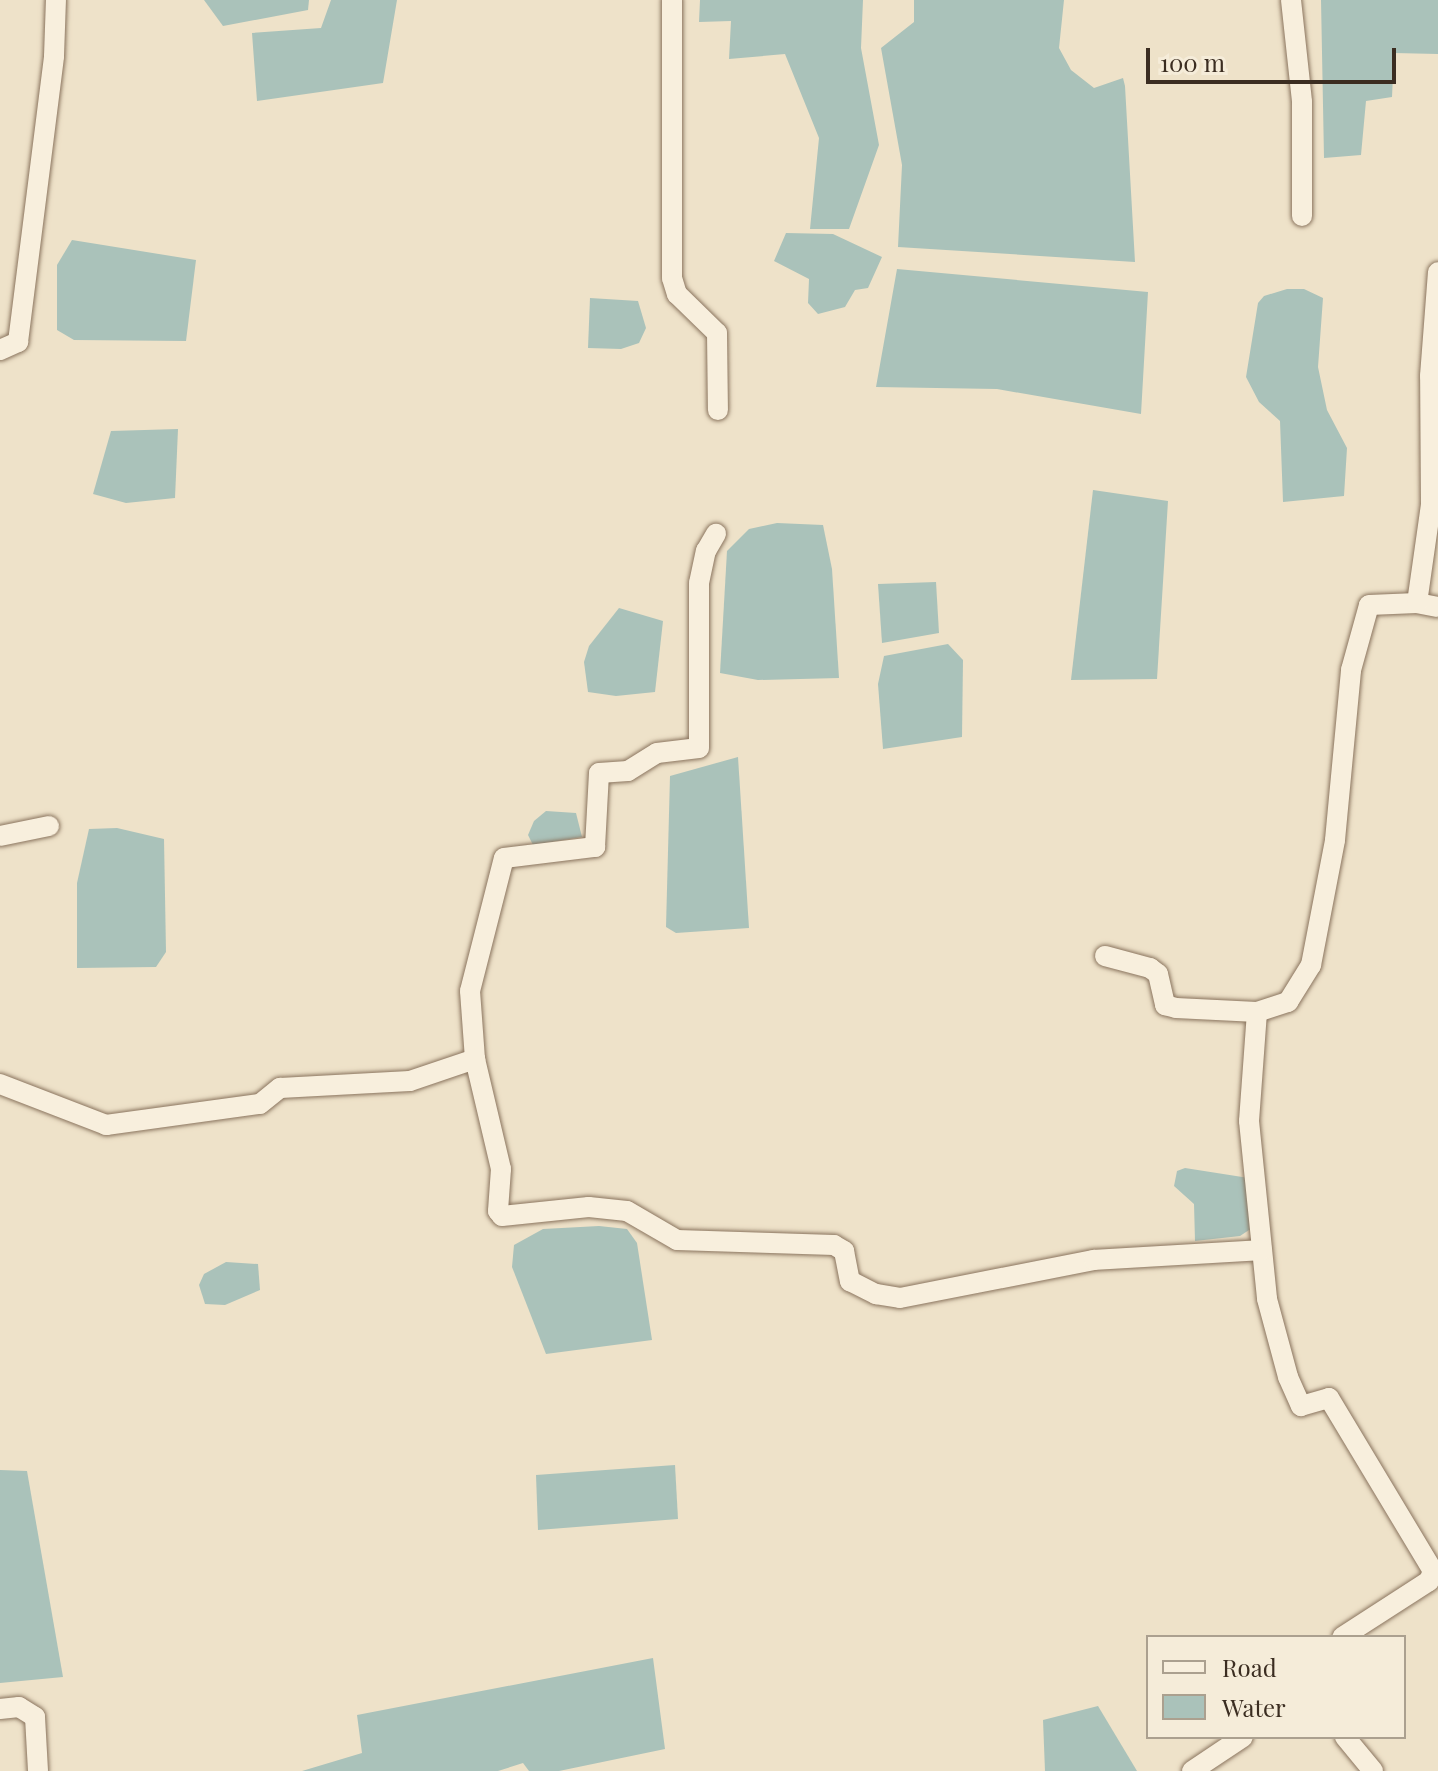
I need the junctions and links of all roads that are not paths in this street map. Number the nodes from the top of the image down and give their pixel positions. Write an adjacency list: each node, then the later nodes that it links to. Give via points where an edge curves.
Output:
1 (56, 0): 6 (street, via 54,56 18,342)
2 (672, 0): 7 (street, via 672,278 677,294 717,333)
3 (1291, 0): 4 (street, via 1302,102)
4 (1302, 216)
5 (1438, 272): 9 (street, via 1430,376 1431,505)
6 (0, 350)
7 (718, 410)
8 (716, 534): 15 (street, via 699,583 699,748 657,753 628,771 599,773 595,847 504,858 470,991)
9 (1417, 603): 10 (street); 14 (street, via 1369,605 1351,670 1335,840 1311,965 1288,1002)
10 (1438, 607)
11 (49, 826): 12 (street)
12 (0, 836)
13 (1105, 956): 14 (street, via 1158,974 1165,1005)
14 (1257, 1012): 17 (street, via 1249,1121)
15 (475, 1059): 16 (street, via 410,1081 280,1088 260,1104 106,1125); 17 (street, via 501,1169 498,1211 508,1217 589,1207 627,1211 677,1240 834,1245 844,1251 850,1281 900,1298 1094,1260)
16 (0, 1084)
17 (1262, 1250): 18 (street, via 1267,1299 1300,1404 1329,1398 1433,1571 1429,1581)
18 (1345, 1635)
19 (0, 1709): 22 (street, via 19,1707 35,1717)
20 (1240, 1739): 23 (street)
21 (1347, 1739): 24 (street)
22 (38, 1771)
23 (1192, 1771)
24 (1373, 1771)

